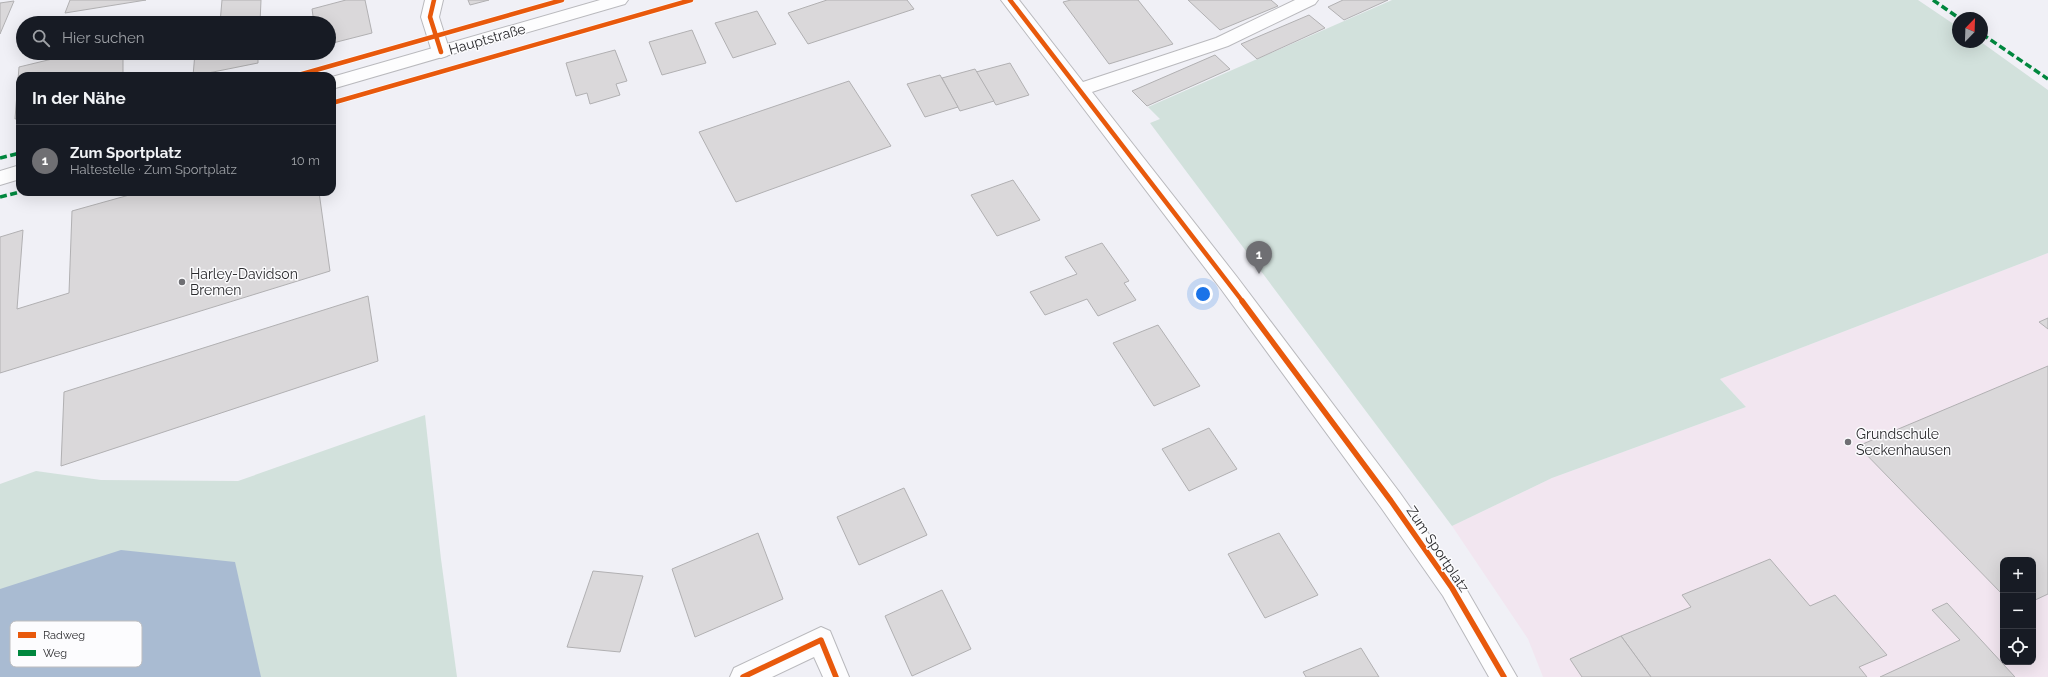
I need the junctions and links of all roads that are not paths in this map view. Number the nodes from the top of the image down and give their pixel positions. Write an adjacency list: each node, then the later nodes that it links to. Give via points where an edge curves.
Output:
1 (434, 0): 5 (street, via 430,17)
2 (619, 0): 5 (street, Hauptstraße)
3 (1010, 0): 7 (street, Zum Sportplatz)
4 (1309, 0): 7 (street, via 1222,42)
5 (441, 52): 6 (street, Hauptstraße)
6 (336, 82)
7 (1079, 90): 12 (street, Zum Sportplatz, via 1229,283 1391,501 1452,588)
8 (16, 173): 9 (street)
9 (0, 178)
10 (743, 677): 11 (street, via 821,640)
11 (836, 677)
12 (1504, 677)

